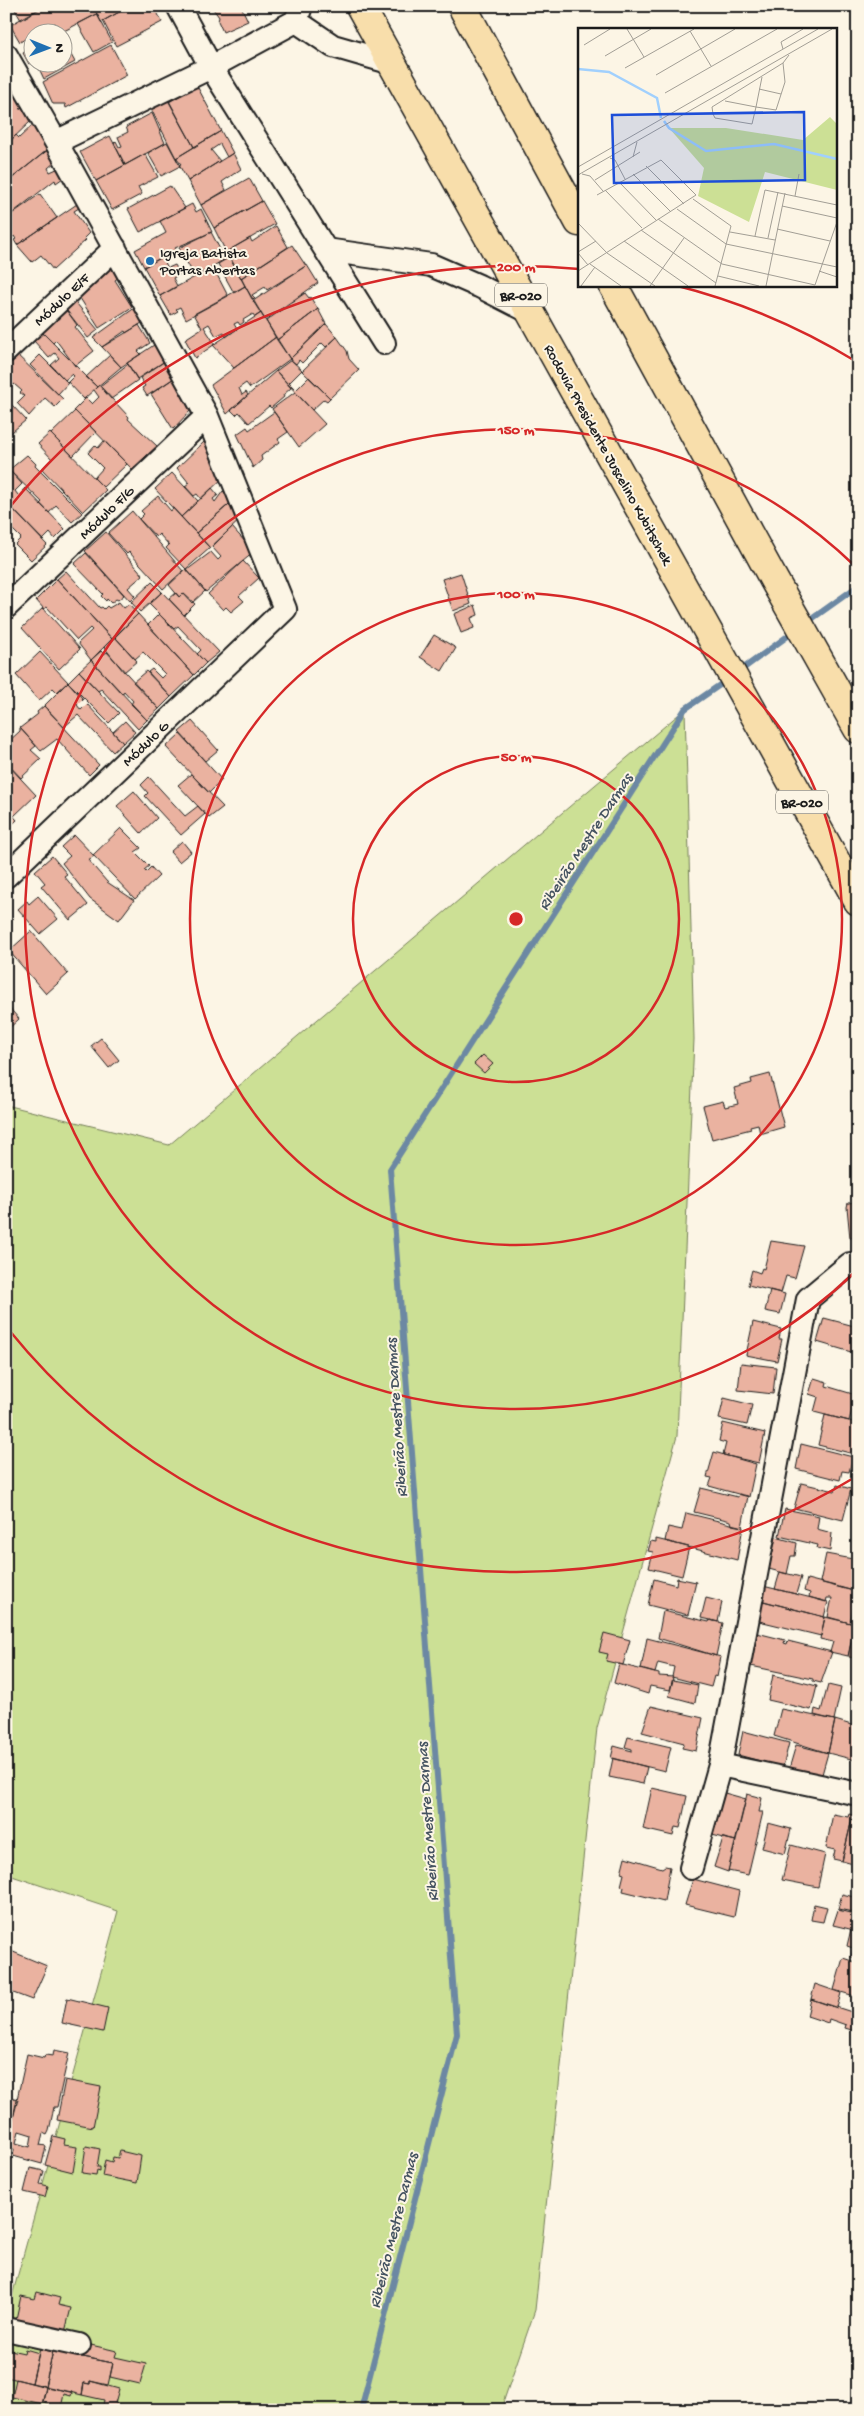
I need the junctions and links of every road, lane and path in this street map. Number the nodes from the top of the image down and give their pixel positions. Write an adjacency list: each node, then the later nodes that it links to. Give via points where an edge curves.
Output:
1 (178, 6): 7 (street)
2 (360, 6): 5 (highway, Rodovia Presidente Juscelino Kubitschek / BR-020)
3 (462, 6): 9 (highway)
4 (299, 14): 5 (street, via 333,46); 7 (street)
5 (392, 63): 13 (highway, Rodovia Presidente Juscelino Kubitschek / BR-020)
6 (9, 67): 8 (street)
7 (211, 67): 8 (street); 11 (street)
8 (56, 142): 10 (street)
9 (578, 220)
10 (115, 248): 15 (street, Módulo E/F); 16 (street)
11 (326, 250): 13 (street, via 431,265); 14 (street)
12 (614, 286): 18 (highway)
13 (530, 312): 20 (highway, Rodovia Presidente Juscelino Kubitschek / BR-020)
14 (384, 344)
15 (6, 351)
16 (207, 416): 17 (street, Módulo F/G); 19 (street, Módulo G, via 285,609)
17 (6, 607)
18 (858, 729)
19 (6, 876)
20 (858, 901)
21 (858, 1264): 22 (street, via 850,1264 808,1299)
22 (720, 1765): 23 (street); 24 (street)
23 (858, 1794)
24 (692, 1868)
25 (6, 2329): 26 (street)
26 (79, 2345)

